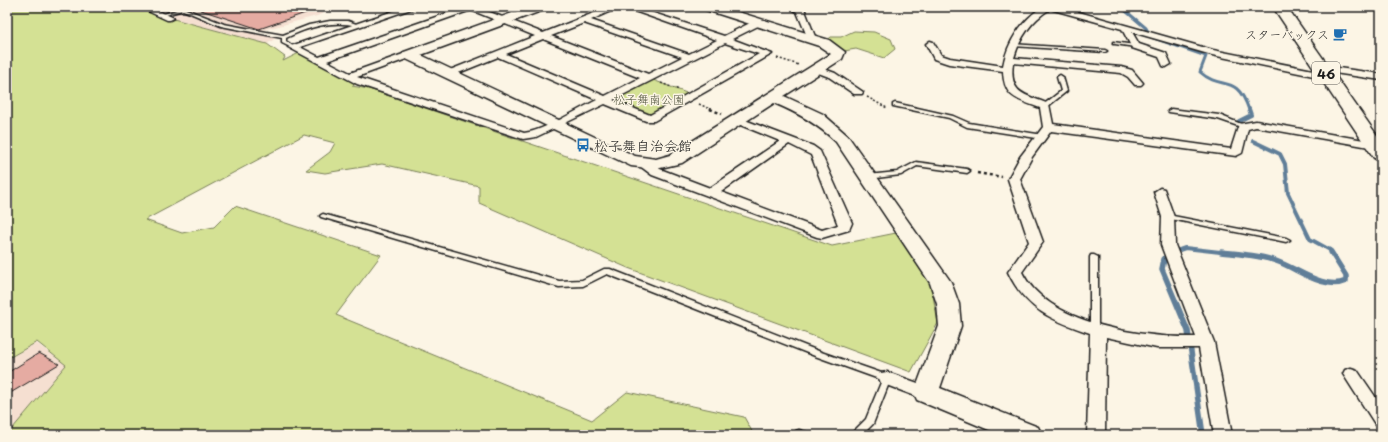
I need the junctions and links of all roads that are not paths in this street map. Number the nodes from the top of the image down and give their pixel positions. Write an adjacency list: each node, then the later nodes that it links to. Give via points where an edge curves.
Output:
1 (142, 7): 12 (street)
2 (413, 7): 16 (street)
3 (472, 7): 13 (street); 31 (street)
4 (540, 7): 13 (street)
5 (616, 7): 14 (street)
6 (628, 7): 21 (street)
7 (710, 7): 15 (street)
8 (792, 7): 10 (street)
9 (1280, 7): 35 (main road, 46)
10 (801, 8): 20 (street)
11 (1044, 8): 17 (street); 24 (street)
12 (166, 16): 19 (lane, via 183,9 223,25)
13 (503, 20): 18 (street); 29 (street)
14 (584, 20): 18 (street); 30 (street)
15 (759, 22): 20 (street); 21 (street)
16 (357, 25): 19 (lane, via 346,21 330,22); 26 (street)
17 (1125, 27): 25 (street); 35 (street, via 1238,59)
18 (543, 36): 28 (street); 40 (street)
19 (284, 37): 26 (lane, via 284,42)
20 (812, 39): 34 (street, via 838,52 837,56)
21 (724, 40): 30 (street); 44 (street, via 767,54 650,119)
22 (1115, 43): 25 (lane)
23 (930, 44): 33 (street, via 937,57 950,61)
24 (1014, 45): 27 (lane); 33 (street)
25 (1135, 46): 32 (street, via 1163,55)
26 (292, 47): 31 (street)
27 (1105, 51)
28 (498, 54): 36 (street); 44 (street)
29 (408, 55): 36 (street); 37 (street)
30 (689, 57): 40 (street)
31 (318, 61): 37 (street)
32 (1166, 64)
33 (1007, 65): 41 (street, via 1122,69 1132,74); 46 (street, via 1008,85 1013,92)
34 (815, 70): 42 (street, via 832,75); 43 (street)
35 (1326, 73): 39 (street); 53 (main road, 46)
36 (448, 74): 49 (street)
37 (350, 76): 49 (street, via 360,82 523,136 532,135)
38 (1060, 77): 46 (lane, via 1064,91)
39 (1381, 77)
40 (648, 78): 44 (street)
41 (1138, 83)
42 (858, 92)
43 (773, 97): 48 (street); 56 (street, via 812,112 827,124 842,139)
44 (604, 100): 49 (street)
45 (895, 105): 51 (lane, via 951,117 967,125)
46 (1045, 106): 51 (street)
47 (1171, 111): 50 (lane, via 1219,118)
48 (737, 120): 52 (street); 54 (street, via 676,159 656,164)
49 (554, 125): 54 (street, via 631,161)
50 (1243, 126): 51 (street, via 1236,153); 53 (street, via 1256,124)
51 (1045, 132): 63 (street, via 1026,157 1014,179 1036,242 1016,272 1018,282 1036,300 1063,318)
52 (788, 140): 58 (street); 58 (street, via 816,153 845,223 844,227 822,234)
53 (1377, 145)
54 (642, 163): 58 (street, via 656,172)
55 (967, 171): 56 (lane, via 916,164 899,174)
56 (868, 177): 67 (street, via 940,282 948,304 950,326)
57 (1160, 192): 60 (street)
58 (711, 193)
59 (323, 216): 66 (lane, via 559,284 582,283 607,271 818,354)
60 (1168, 217): 61 (lane); 64 (street, via 1168,244)
61 (1286, 240)
62 (1094, 257): 63 (lane)
63 (1096, 329): 64 (street, via 1157,342); 71 (street)
64 (1202, 342): 72 (street)
65 (1351, 374): 68 (street)
66 (887, 378): 67 (street); 69 (lane, via 870,420)
67 (926, 393): 70 (street)
68 (1381, 419)
69 (856, 435)
70 (1029, 435)
71 (1096, 435)
72 (1224, 435)

